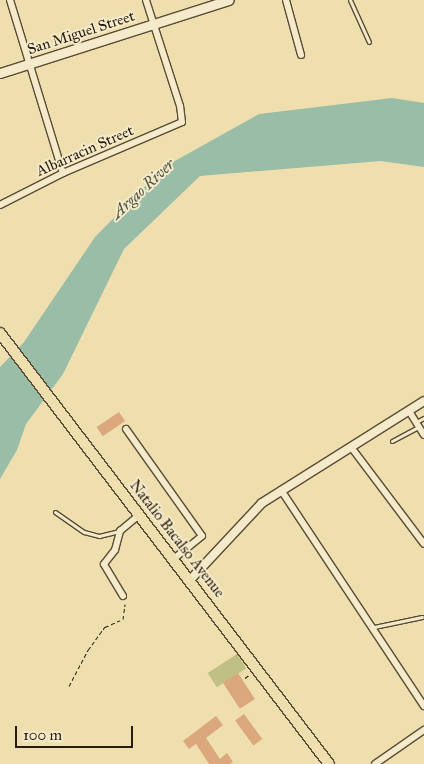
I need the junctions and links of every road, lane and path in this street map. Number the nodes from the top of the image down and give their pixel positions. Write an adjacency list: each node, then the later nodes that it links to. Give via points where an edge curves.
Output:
1 (10, 0): 9 (street)
2 (146, 0): 6 (street)
3 (229, 0): 6 (main road, San Miguel Street)
4 (286, 0): 8 (street)
5 (350, 0): 7 (lane)
6 (153, 24): 9 (main road, San Miguel Street); 11 (street, Albarracin Street, via 180,106 182,122)
7 (369, 42)
8 (301, 55)
9 (30, 64): 10 (main road, San Miguel Street); 11 (street)
10 (0, 73)
11 (63, 173): 12 (street, Albarracin Street)
12 (0, 205)
13 (0, 332): 24 (highway, Natalio Bacalso Avenue)
14 (424, 401): 15 (street)
15 (409, 411): 17 (street); 21 (street)
16 (424, 418): 17 (lane)
17 (417, 424): 19 (street); 20 (lane)
18 (126, 429): 27 (street, via 202,536)
19 (424, 435)
20 (392, 441)
21 (351, 447): 22 (street); 26 (street)
22 (282, 490): 28 (street, via 252,512 227,544); 31 (street)
23 (54, 512): 25 (lane, via 84,532 99,536)
24 (139, 515): 25 (street); 27 (highway, Natalio Bacalso Avenue)
25 (120, 531): 29 (street, via 115,550 104,564)
26 (424, 544)
27 (174, 559): 28 (highway, Natalio Bacalso Avenue)
28 (190, 580): 35 (highway, Natalio Bacalso Avenue)
29 (123, 596): 32 (path, via 126,605 123,619 106,627)
30 (422, 617): 31 (lane)
31 (374, 627): 33 (street)
32 (69, 686)
33 (424, 706)
34 (424, 730): 36 (street)
35 (329, 764)
36 (375, 764)

